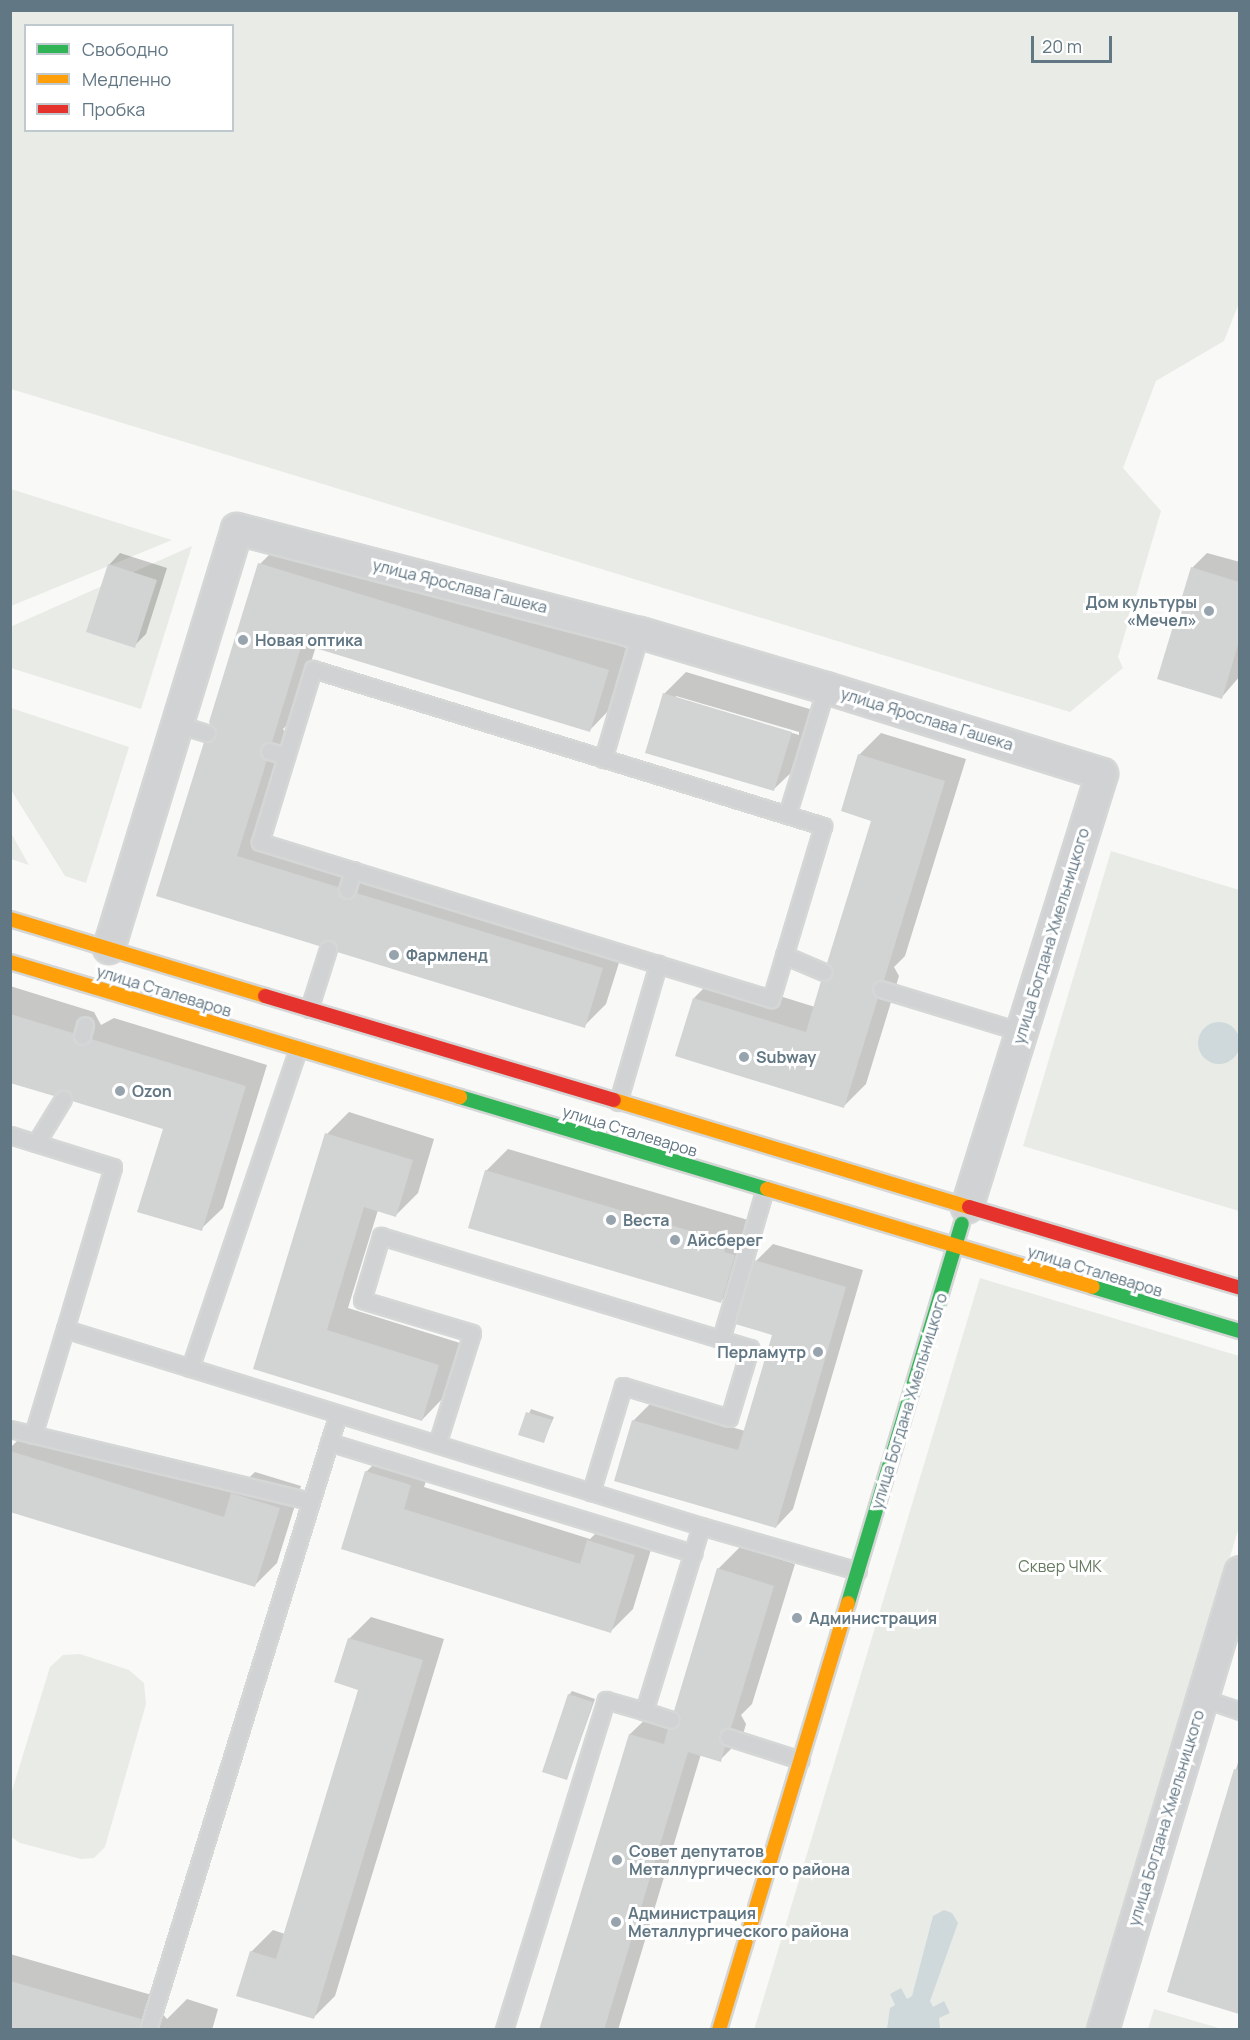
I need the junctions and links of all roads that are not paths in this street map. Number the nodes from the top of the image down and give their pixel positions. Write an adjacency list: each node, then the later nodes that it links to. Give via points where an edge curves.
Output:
1 (640, 633): 2 (street, улица Ярослава Гашека); 3 (street, улица Ярослава Гашека, via 237,529); 7 (lane)
2 (826, 688): 8 (street, улица Ярослава Гашека); 9 (lane)
3 (177, 724): 4 (lane); 13 (street, улица Ярослава Гашека)
4 (207, 733)
5 (269, 751): 6 (lane)
6 (286, 756): 7 (lane, via 313,669); 10 (lane, via 260,842)
7 (603, 759): 9 (lane)
8 (1102, 774): 21 (street, улица Богдана Хмельницкого)
9 (787, 815): 15 (lane, via 823,826)
10 (353, 870): 11 (lane); 17 (lane)
11 (347, 890)
12 (10, 919): 13 (main road, улица Сталеваров)
13 (109, 948): 20 (main road, улица Сталеваров)
14 (328, 949): 20 (lane)
15 (784, 955): 17 (lane, via 771,999); 18 (lane)
16 (10, 962): 22 (main road, улица Сталеваров)
17 (658, 964): 24 (lane)
18 (824, 972)
19 (881, 989): 21 (lane)
20 (309, 1009): 24 (main road, улица Сталеваров)
21 (1022, 1032): 28 (street, улица Богдана Хмельницкого)
22 (298, 1049): 27 (main road, улица Сталеваров); 34 (lane)
23 (63, 1099): 26 (lane)
24 (618, 1102): 28 (main road, улица Сталеваров)
25 (10, 1135): 26 (lane)
26 (36, 1143): 31 (lane, via 113,1167)
27 (765, 1189): 29 (main road, улица Сталеваров); 33 (lane)
28 (967, 1207): 29 (main road, улица Богдана Хмельницкого); 30 (main road, улица Сталеваров)
29 (955, 1245): 32 (main road, улица Сталеваров); 44 (main road, улица Богдана Хмельницкого)
30 (1239, 1288)
31 (65, 1329): 34 (lane); 37 (lane)
32 (1239, 1331)
33 (721, 1339): 39 (lane, via 381,1236 362,1300 472,1333); 40 (lane, via 750,1348 729,1418 623,1386)
34 (190, 1368): 35 (lane)
35 (338, 1414): 38 (lane); 39 (lane)
36 (10, 1430): 37 (lane)
37 (33, 1435): 41 (lane)
38 (329, 1442): 41 (lane); 43 (lane)
39 (437, 1444): 40 (lane)
40 (591, 1492): 42 (lane)
41 (310, 1501): 52 (lane)
42 (701, 1526): 43 (lane); 44 (lane)
43 (693, 1553): 47 (lane)
44 (858, 1571): 51 (main road, улица Богдана Хмельницкого)
45 (1239, 1572): 46 (street, улица Богдана Хмельницкого)
46 (1202, 1698): 48 (lane); 55 (street, улица Богдана Хмельницкого)
47 (644, 1711): 49 (lane); 53 (lane, via 606,1700)
48 (1239, 1711)
49 (671, 1720)
50 (728, 1737): 51 (lane)
51 (800, 1760): 54 (main road, улица Богдана Хмельницкого)
52 (148, 2030)
53 (504, 2030)
54 (719, 2030)
55 (1103, 2030)

